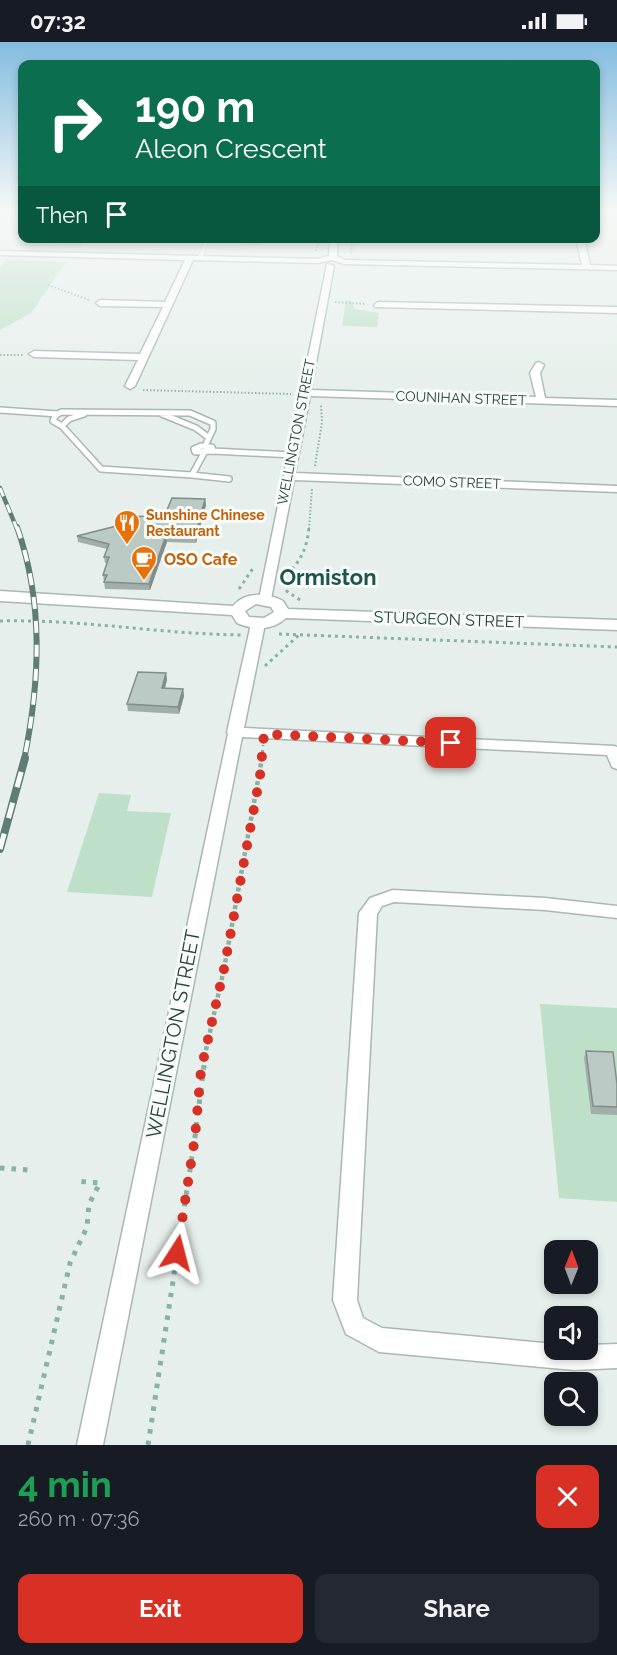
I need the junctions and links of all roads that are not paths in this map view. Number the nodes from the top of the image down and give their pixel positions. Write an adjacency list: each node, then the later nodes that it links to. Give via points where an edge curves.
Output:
1 (185, 275): 4 (street)
2 (329, 275): 11 (street, WELLINGTON STREET)
3 (100, 303): 4 (street)
4 (168, 305): 8 (street)
5 (378, 305): 6 (street)
6 (617, 310)
7 (34, 354): 8 (street)
8 (143, 357): 10 (street)
9 (539, 365): 12 (street, via 536,373)
10 (130, 386)
11 (304, 393): 12 (street, COUNIHAN STREET); 23 (street, WELLINGTON STREET)
12 (541, 400): 13 (street, COUNIHAN STREET)
13 (617, 402)
14 (0, 410): 17 (lane)
15 (95, 411): 16 (lane); 17 (lane); 18 (lane, via 69,419)
16 (155, 412): 19 (lane, via 196,428); 19 (lane, via 201,416 213,423)
17 (58, 414): 18 (lane, via 53,421)
18 (62, 426): 24 (lane, via 101,469)
19 (208, 437): 20 (lane)
20 (205, 446): 21 (lane); 22 (lane, via 194,449)
21 (213, 450): 22 (lane); 23 (lane)
22 (204, 453): 24 (lane)
23 (292, 453): 25 (street, WELLINGTON STREET)
24 (192, 475): 26 (lane)
25 (288, 476): 27 (street, COMO STREET); 29 (street, WELLINGTON STREET)
26 (229, 479)
27 (617, 489)
28 (0, 596): 30 (street)
29 (265, 599): 30 (street, via 246,602); 31 (street, via 278,604)
30 (237, 611): 33 (street)
31 (282, 614): 32 (street, STURGEON STREET); 33 (street)
32 (617, 625)
33 (257, 629): 34 (street, WELLINGTON STREET)
34 (234, 732): 35 (street, via 614,751); 38 (street, WELLINGTON STREET)
35 (617, 764)
36 (617, 912): 37 (street, via 393,896 376,902 368,913 345,1300 354,1326 379,1340 574,1358)
37 (617, 1356)
38 (90, 1445)

